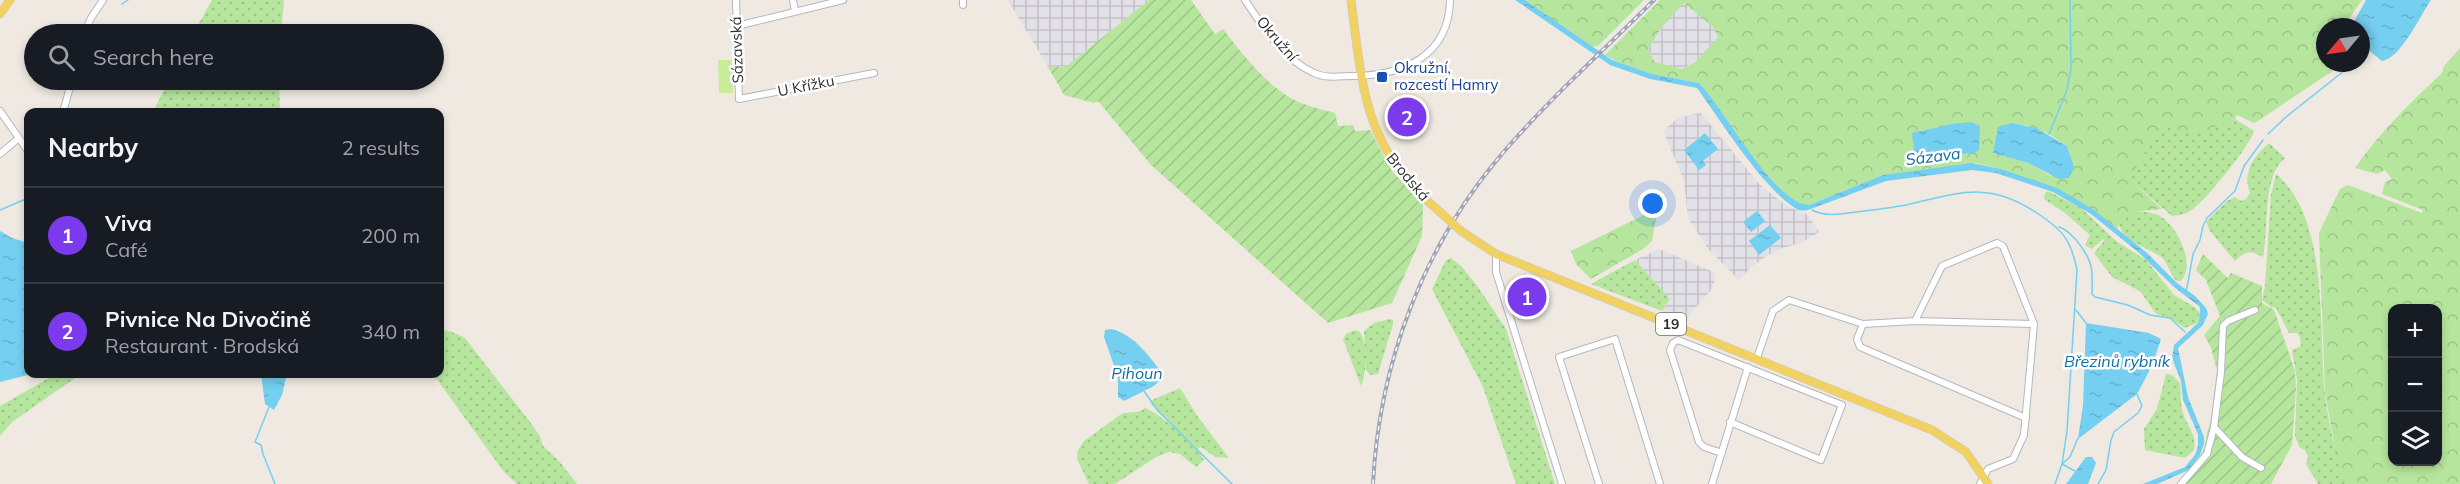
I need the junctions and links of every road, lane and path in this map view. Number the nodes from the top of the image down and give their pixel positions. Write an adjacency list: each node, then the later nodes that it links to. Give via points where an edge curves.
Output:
1 (10, 0): 10 (main road)
2 (103, 0): 11 (street)
3 (736, 0): 12 (street, Sázavská)
4 (793, 0): 9 (street)
5 (843, 0): 9 (street)
6 (1351, 0): 14 (main road, Brodská / 19)
7 (1450, 0): 14 (street, Okružní, via 1445,29 1424,56 1401,69)
8 (1246, 1): 14 (street, Okružní, via 1275,42 1297,63 1320,75)
9 (795, 11): 12 (street)
10 (0, 14)
11 (88, 24)
12 (737, 26): 16 (street, Sázavská)
13 (874, 73): 16 (street, U Křížku)
14 (1361, 76): 22 (main road, Brodská / 19, bridge, via 1372,122 1386,152 1409,183 1461,231)
15 (69, 90): 17 (street)
16 (739, 99)
17 (64, 108)
18 (0, 111): 19 (street)
19 (19, 138): 20 (street); 21 (street)
20 (24, 145)
21 (0, 154)
22 (1496, 254): 27 (main road, 19); 35 (street, via 1496,272)
23 (2255, 310): 31 (street, via 2223,326)
24 (1915, 321): 25 (street); 26 (street); 26 (street, via 1942,266 1997,243 2002,246)
25 (1863, 324): 27 (street, via 1789,300 1773,311); 29 (street, via 1857,339 1860,347)
26 (2034, 324): 29 (street)
27 (1757, 358): 34 (main road, 19, via 1932,430 1958,445)
28 (1748, 367): 30 (street); 30 (street, via 1842,405 1821,460); 32 (street, via 1678,340 1670,350 1699,441 1704,447)
29 (2026, 418): 34 (street, via 2024,435 2013,459)
30 (1730, 422): 32 (street)
31 (2214, 427): 33 (street, via 2242,458); 41 (street, via 2207,454)
32 (1722, 453): 38 (street)
33 (2260, 468)
34 (1983, 475): 39 (street); 40 (main road, 19)
35 (1562, 484)
36 (1599, 484): 37 (street, via 1558,357 1615,339)
37 (1660, 484)
38 (1712, 484)
39 (1980, 484)
40 (1988, 484)
41 (2181, 484)

